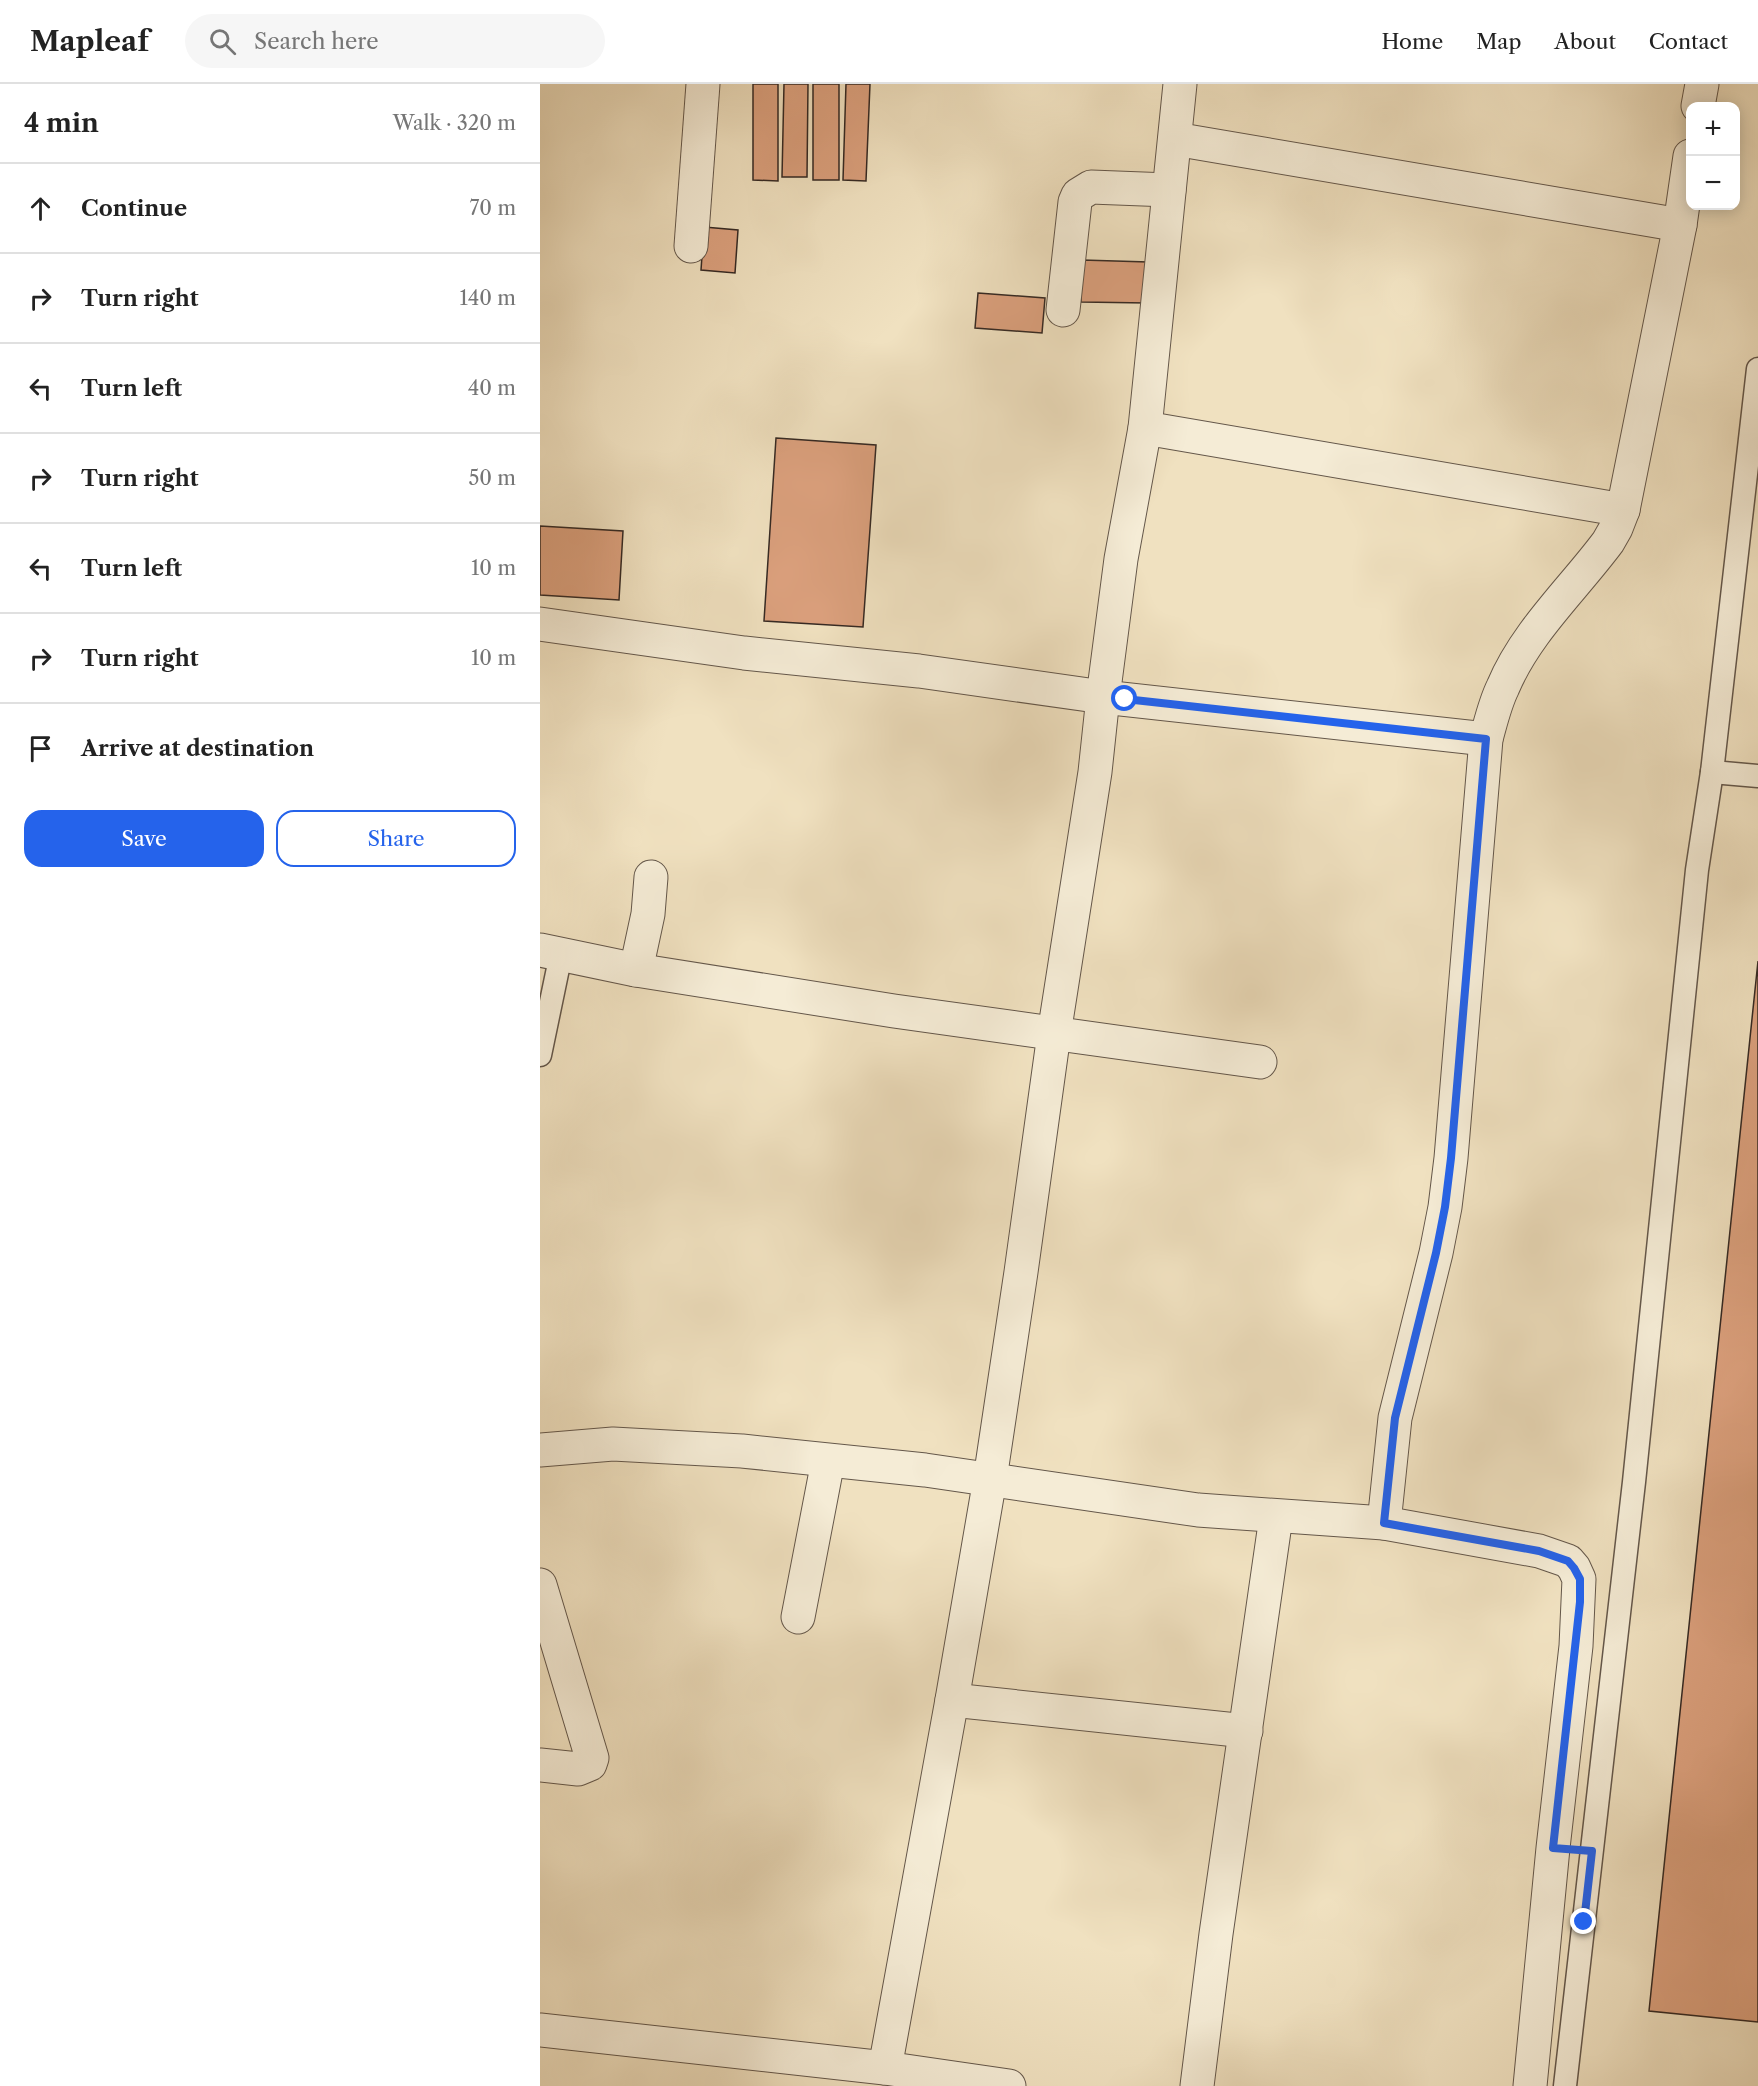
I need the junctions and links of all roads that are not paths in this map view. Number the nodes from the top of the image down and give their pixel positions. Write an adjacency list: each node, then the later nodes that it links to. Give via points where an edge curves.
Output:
1 (703, 84): 9 (street)
2 (1180, 84): 5 (street)
3 (1702, 84): 4 (street)
4 (1699, 102)
5 (1175, 139): 7 (street); 8 (street)
6 (1686, 184): 8 (street)
7 (1169, 190): 10 (street, via 1091,187 1078,195); 12 (street)
8 (1680, 225): 13 (street)
9 (692, 246)
10 (1063, 310)
11 (1758, 369): 17 (lane)
12 (1145, 428): 13 (street); 15 (street, via 1121,559)
13 (1623, 510): 16 (street, via 1608,542 1518,659 1499,695)
14 (540, 624): 15 (street)
15 (1103, 696): 16 (street); 22 (street)
16 (1486, 739): 29 (street, via 1445,1207 1395,1418)
17 (1712, 772): 18 (lane); 36 (lane, via 1696,882)
18 (1758, 776)
19 (651, 877): 21 (street)
20 (551, 952): 21 (street); 23 (lane)
21 (636, 970): 22 (street)
22 (1054, 1034): 24 (street); 27 (street)
23 (540, 1055)
24 (1260, 1062)
25 (540, 1450): 26 (street, via 613,1444 742,1451)
26 (828, 1461): 27 (street); 31 (street)
27 (990, 1479): 28 (street, via 1198,1510); 32 (street)
28 (1276, 1516): 29 (street); 33 (street)
29 (1384, 1523): 35 (street, via 1539,1551 1568,1561 1580,1579)
30 (540, 1585): 34 (street, via 592,1758 590,1764 578,1769)
31 (798, 1617)
32 (952, 1700): 33 (street); 38 (street)
33 (1246, 1731): 40 (street)
34 (540, 1765)
35 (1553, 1848): 36 (lane); 41 (street)
36 (1592, 1851): 42 (lane)
37 (540, 2030): 38 (street)
38 (885, 2068): 39 (street)
39 (1009, 2086)
40 (1197, 2086)
41 (1530, 2086)
42 (1565, 2086)

